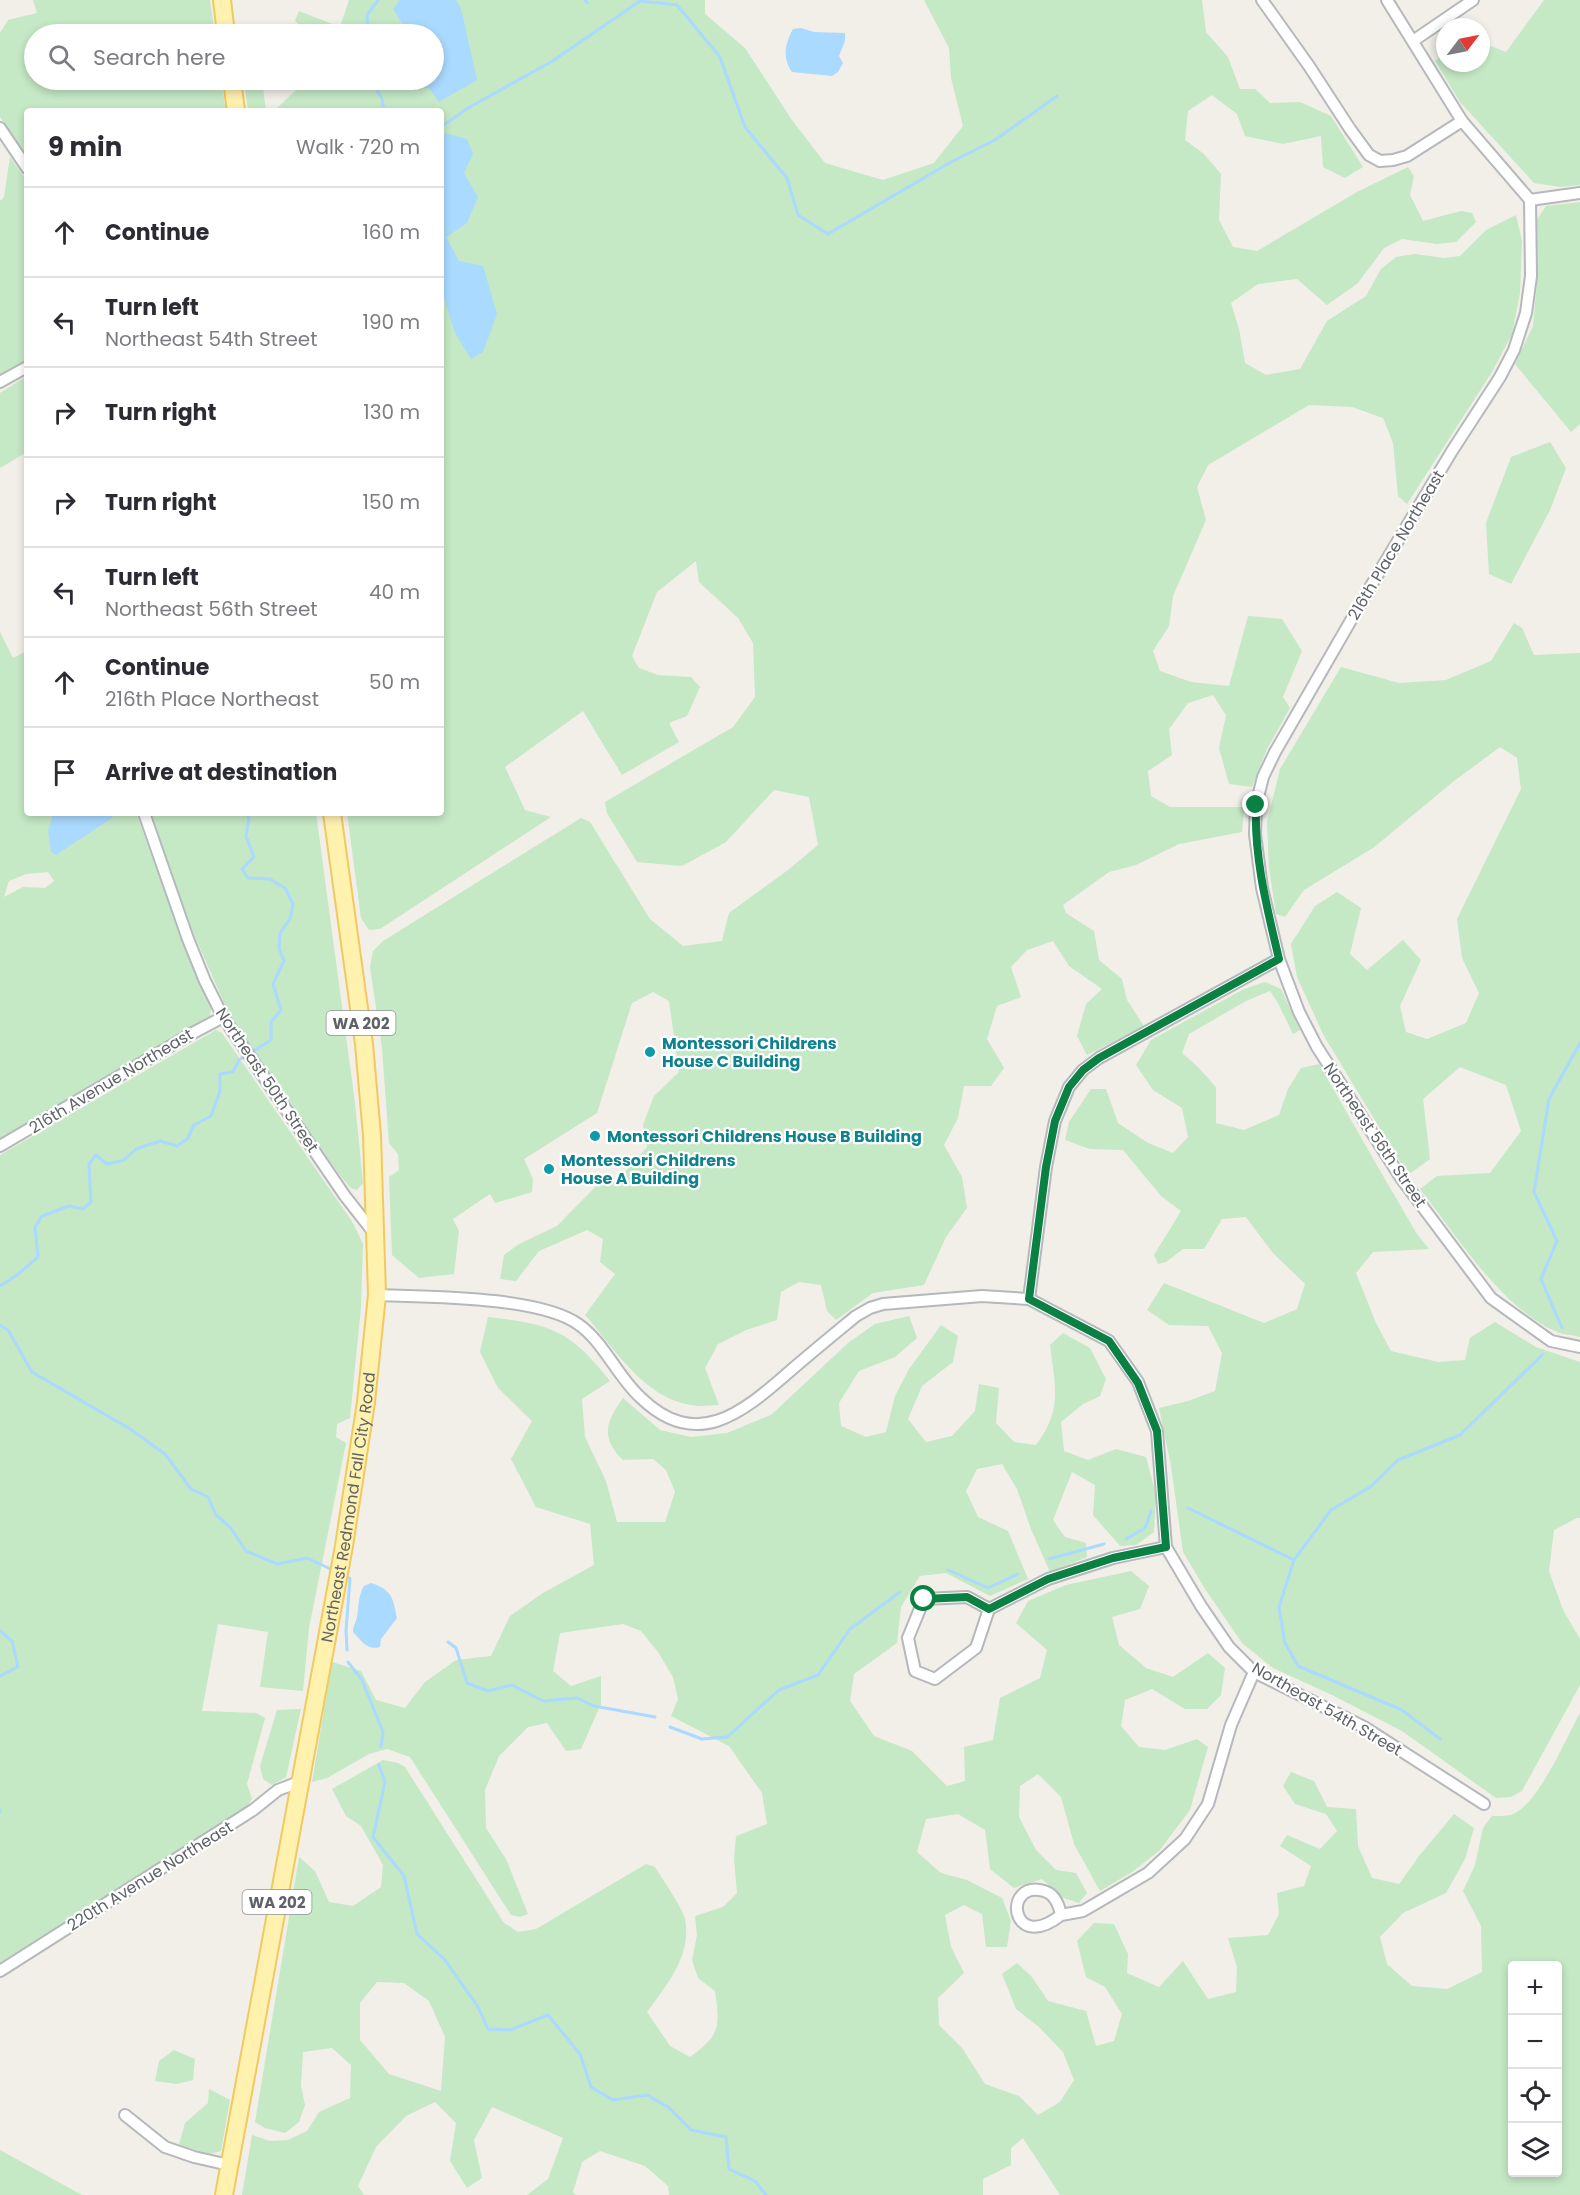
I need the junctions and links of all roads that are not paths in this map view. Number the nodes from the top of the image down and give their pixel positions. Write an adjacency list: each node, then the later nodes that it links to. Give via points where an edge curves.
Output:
1 (222, 0): 5 (main road)
2 (1262, 0): 9 (street, via 1369,155 1380,161 1407,156)
3 (1387, 0): 6 (street)
4 (1473, 0): 6 (street)
5 (225, 24)
6 (1413, 41): 9 (street)
7 (233, 90): 8 (main road)
8 (236, 108)
9 (1462, 121): 13 (street)
10 (0, 128): 11 (street)
11 (24, 164)
12 (1580, 193): 13 (street)
13 (1530, 200): 18 (street, 216th Place Northeast, via 1531,276 1526,313 1514,350 1369,589 1263,777 1256,805 1255,834)
14 (24, 369): 15 (street)
15 (0, 382)
16 (145, 816): 20 (street, Northeast 50th Street, via 188,939)
17 (332, 816): 22 (main road, Northeast Redmond Fall City Road / WA 202, via 364,1044)
18 (1262, 888): 19 (street, Northeast 56th Street)
19 (1279, 959): 24 (street, via 1099,1058 1069,1087 1055,1121 1046,1167); 25 (street, Northeast 56th Street, via 1317,1047 1401,1178 1491,1298 1551,1341)
20 (223, 1017): 21 (street, 216th Avenue Northeast); 22 (street, Northeast 50th Street, via 345,1196)
21 (0, 1146)
22 (375, 1233): 23 (main road, Northeast Redmond Fall City Road / WA 202)
23 (376, 1295): 24 (street, via 466,1299 556,1312 579,1324 638,1396 657,1413 695,1424 713,1423 734,1415 870,1308 982,1296); 29 (main road, Northeast Redmond Fall City Road / WA 202, via 366,1402)
24 (1029, 1299): 26 (street, Northeast 54th Street, via 1109,1341 1138,1383 1157,1431)
25 (1580, 1347)
26 (1166, 1547): 27 (street, via 1113,1558 1048,1579); 28 (street, Northeast 54th Street, via 1229,1647)
27 (989, 1609): 27 (street, via 976,1648 935,1679 915,1671 908,1638 924,1599 967,1597)
28 (1254, 1672): 30 (street, Northeast 54th Street, via 1364,1727); 31 (street, via 1231,1725 1208,1804 1185,1839 1148,1873 1083,1911)
29 (299, 1782): 32 (street, 220th Avenue Northeast, via 278,1790 253,1810); 34 (main road, Northeast Redmond Fall City Road / WA 202)
30 (1484, 1804)
31 (1061, 1916)
32 (0, 1971)
33 (125, 2115): 34 (street, via 165,2147)
34 (229, 2165): 35 (main road, Northeast Redmond Fall City Road / WA 202)
35 (224, 2195)

